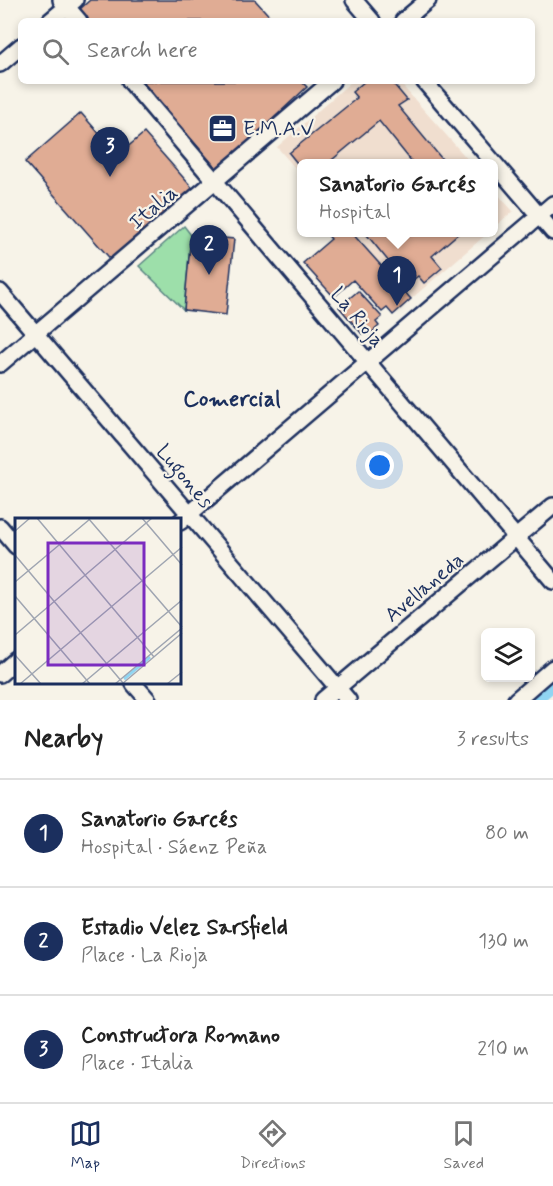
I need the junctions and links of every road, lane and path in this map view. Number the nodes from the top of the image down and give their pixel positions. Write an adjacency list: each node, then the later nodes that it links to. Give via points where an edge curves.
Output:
1 (354, 0): 6 (street)
2 (428, 0): 7 (street)
3 (68, 2): 4 (street); 5 (street)
4 (53, 18)
5 (77, 18)
6 (369, 18)
7 (407, 18)
8 (18, 49): 9 (street)
9 (0, 64)
10 (133, 84): 15 (street, La Rioja)
11 (328, 84): 15 (street, Italia)
12 (427, 84): 13 (street)
13 (490, 159)
14 (498, 168): 17 (street)
15 (215, 181): 20 (street, Italia); 21 (street, La Rioja)
16 (553, 204): 17 (street)
17 (539, 216): 18 (street); 21 (street)
18 (553, 232)
19 (0, 292): 20 (street, Lugones)
20 (36, 334): 22 (street, Italia); 24 (street, Lugones)
21 (369, 361): 24 (street); 26 (street, La Rioja)
22 (0, 364)
23 (553, 506): 26 (street, Avellaneda)
24 (185, 518): 33 (street, Lugones)
25 (0, 527): 27 (street)
26 (517, 536): 28 (street, La Rioja); 33 (street, Avellaneda)
27 (15, 545)
28 (553, 581)
29 (15, 661): 31 (street)
30 (553, 668): 37 (street)
31 (0, 674)
32 (135, 685): 34 (street)
33 (337, 688): 35 (street, Avellaneda); 36 (street, Lugones)
34 (148, 700)
35 (323, 700)
36 (348, 700)
37 (516, 700)

